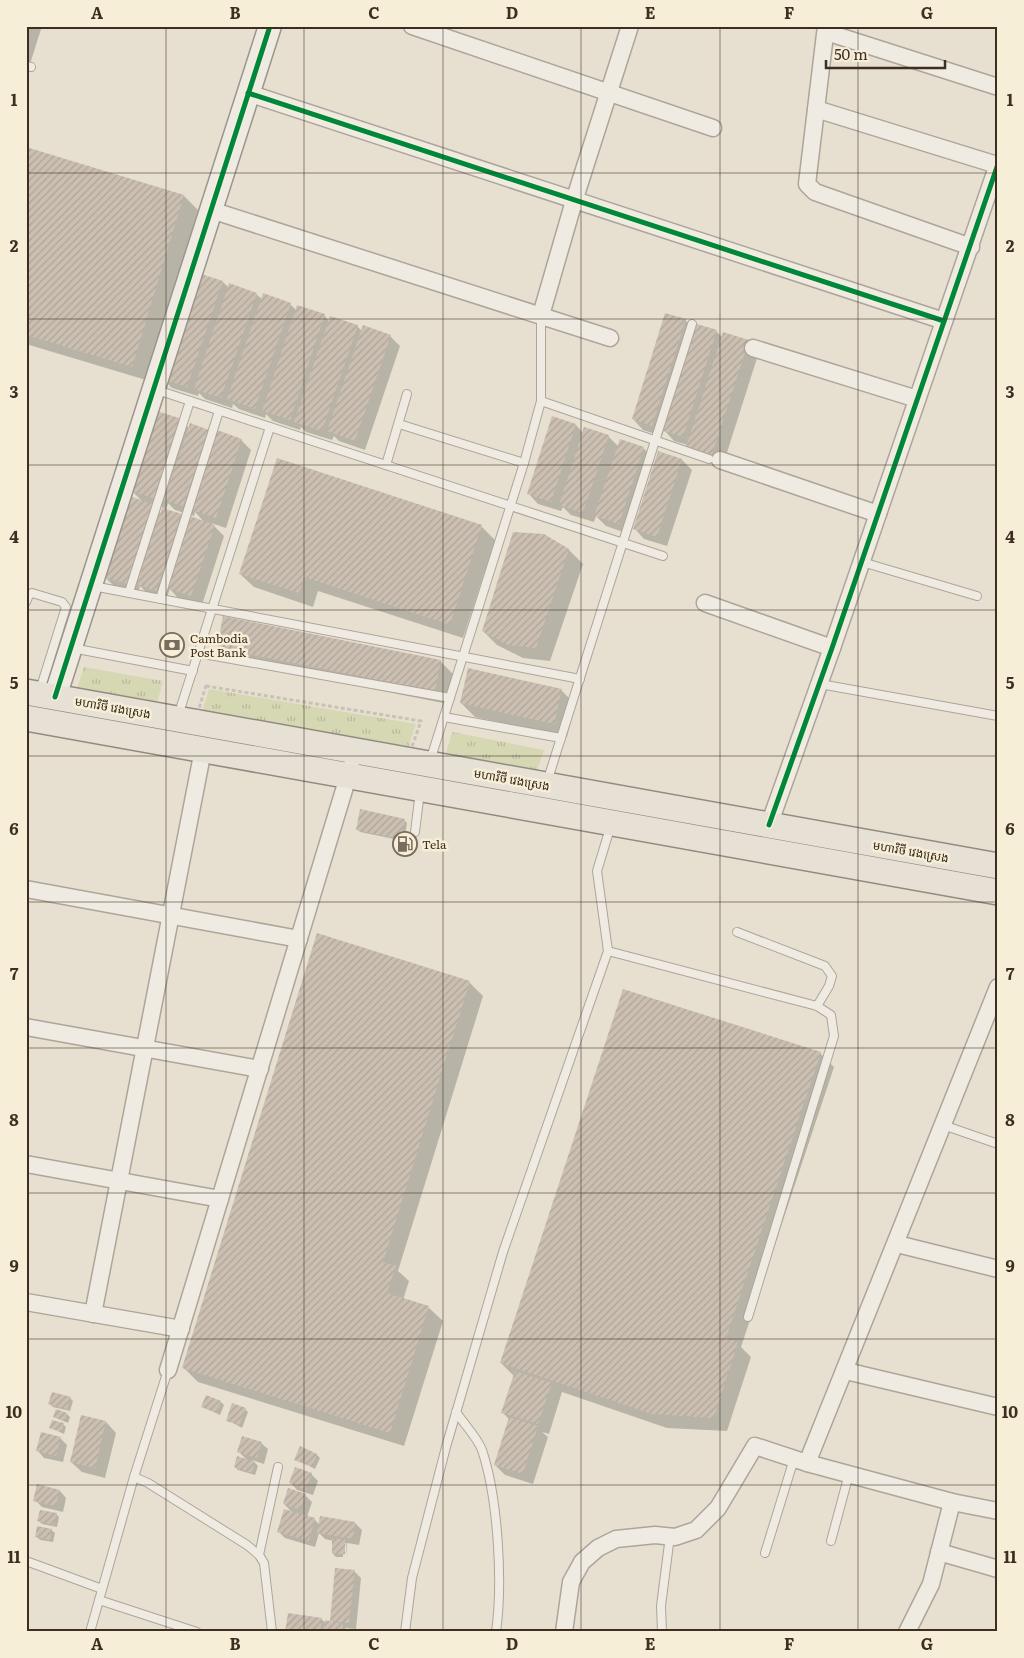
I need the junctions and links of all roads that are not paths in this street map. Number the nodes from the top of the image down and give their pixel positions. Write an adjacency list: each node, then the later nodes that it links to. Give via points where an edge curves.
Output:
1 (270, 26): 6 (street)
2 (412, 26): 7 (street)
3 (630, 26): 7 (street)
4 (826, 29): 5 (street); 8 (street)
5 (998, 87)
6 (248, 93): 11 (street); 12 (street)
7 (609, 93): 9 (street); 11 (street)
8 (816, 109): 10 (street); 13 (street, via 807,184 815,192)
9 (713, 128)
10 (998, 164): 13 (street)
11 (574, 201): 14 (street); 15 (street)
12 (211, 210): 14 (street); 43 (street)
13 (971, 246): 15 (street)
14 (541, 315): 17 (street); 23 (lane)
15 (944, 321): 21 (street)
16 (692, 324): 27 (lane)
17 (610, 338)
18 (753, 348): 21 (street)
19 (157, 390): 22 (lane)
20 (407, 394): 25 (lane)
21 (917, 399): 32 (street)
22 (190, 401): 24 (lane); 37 (lane)
23 (541, 402): 27 (lane); 29 (lane)
24 (219, 411): 26 (lane); 39 (lane)
25 (398, 424): 29 (lane); 30 (lane)
26 (270, 427): 30 (lane); 42 (lane)
27 (655, 440): 28 (lane); 33 (lane)
28 (714, 459): 32 (street)
29 (524, 463): 31 (lane)
30 (386, 465): 31 (lane)
31 (510, 506): 33 (lane); 46 (lane)
32 (878, 514): 35 (street)
33 (623, 543): 34 (lane); 48 (lane)
34 (664, 556)
35 (862, 562): 38 (lane); 44 (street)
36 (98, 586): 37 (lane)
37 (129, 592): 39 (lane)
38 (977, 596)
39 (160, 599): 42 (lane)
40 (26, 602): 50 (lane, via 32,593 62,602 66,607)
41 (705, 603): 44 (street)
42 (212, 609): 45 (lane); 46 (lane)
43 (71, 648): 47 (lane); 50 (street)
44 (832, 648): 49 (street)
45 (198, 653): 47 (lane); 51 (lane)
46 (463, 656): 48 (lane); 51 (lane)
47 (193, 671): 55 (lane)
48 (580, 678): 56 (lane)
49 (820, 684): 52 (lane); 65 (street)
50 (40, 694): 55 (main road, មហាវិថី វេងស្រេង)
51 (450, 698): 53 (lane)
52 (998, 716)
53 (444, 717): 56 (lane); 59 (lane)
54 (26, 718): 57 (main road, មហាវិថី វេងស្រេង)
55 (178, 719): 58 (main road, មហាវិថី វេងស្រេង)
56 (561, 738): 61 (lane)
57 (203, 750): 60 (main road, មហាវិថី វេងស្រេង); 70 (street)
58 (354, 751): 59 (main road, មហាវិថី វេងស្រេង); 60 (street)
59 (419, 760): 61 (main road, មហាវិថី វេងស្រេង)
60 (349, 776): 62 (main road, មហាវិថី វេងស្រេង); 72 (street)
61 (546, 785): 63 (main road, មហាវិថី វេងស្រេង)
62 (420, 789): 64 (main road, មហាវិថី វេងស្រេង); 66 (lane)
63 (616, 797): 64 (main road); 65 (main road, មហាវិថី វេងស្រេង)
64 (612, 823): 69 (main road, មហាវិថី វេងស្រេង); 73 (lane, via 597,871)
65 (769, 825): 67 (main road, មហាវិថី វេងស្រេង)
66 (415, 832)
67 (998, 866)
68 (26, 889): 70 (street)
69 (998, 892)
70 (171, 915): 72 (street); 77 (street)
71 (737, 932): 75 (lane, via 825,966 832,976)
72 (299, 939): 78 (street)
73 (608, 951): 75 (lane); 93 (lane, via 503,1252)
74 (996, 997): 79 (street)
75 (817, 1006): 88 (lane, via 831,1015 834,1036)
76 (26, 1027): 77 (street)
77 (145, 1049): 78 (street); 82 (street)
78 (260, 1070): 83 (street)
79 (943, 1125): 80 (lane); 84 (street)
80 (998, 1144)
81 (26, 1164): 82 (street)
82 (119, 1181): 83 (street); 87 (street)
83 (220, 1199): 89 (street)
84 (897, 1244): 85 (street); 91 (street)
85 (998, 1268)
86 (26, 1302): 87 (street)
87 (93, 1314): 89 (street)
88 (748, 1317)
89 (180, 1329): 90 (street)
90 (168, 1370): 97 (lane)
91 (846, 1371): 92 (street); 94 (street)
92 (998, 1407)
93 (456, 1412): 112 (lane, via 412,1578); 113 (lane, via 481,1448 494,1496 500,1606)
94 (801, 1461): 96 (street); 100 (street, via 754,1446 718,1508 696,1530); 103 (lane)
95 (278, 1467): 104 (lane)
96 (849, 1474): 98 (street); 101 (lane)
97 (134, 1478): 104 (lane, via 148,1483); 107 (lane)
98 (952, 1502): 99 (street); 102 (street)
99 (998, 1511)
100 (670, 1536): 114 (street, via 616,1539 598,1548 582,1562 571,1582); 115 (lane, via 660,1606)
101 (831, 1541)
102 (939, 1552): 106 (street); 116 (street, via 930,1584)
103 (765, 1554)
104 (260, 1555): 111 (lane, via 264,1562)
105 (26, 1561): 107 (lane)
106 (998, 1569)
107 (102, 1589): 108 (lane)
108 (99, 1600): 109 (lane); 110 (lane)
109 (90, 1632)
110 (197, 1632)
111 (272, 1632)
112 (404, 1632)
113 (496, 1632)
114 (564, 1632)
115 (662, 1632)
116 (907, 1632)

